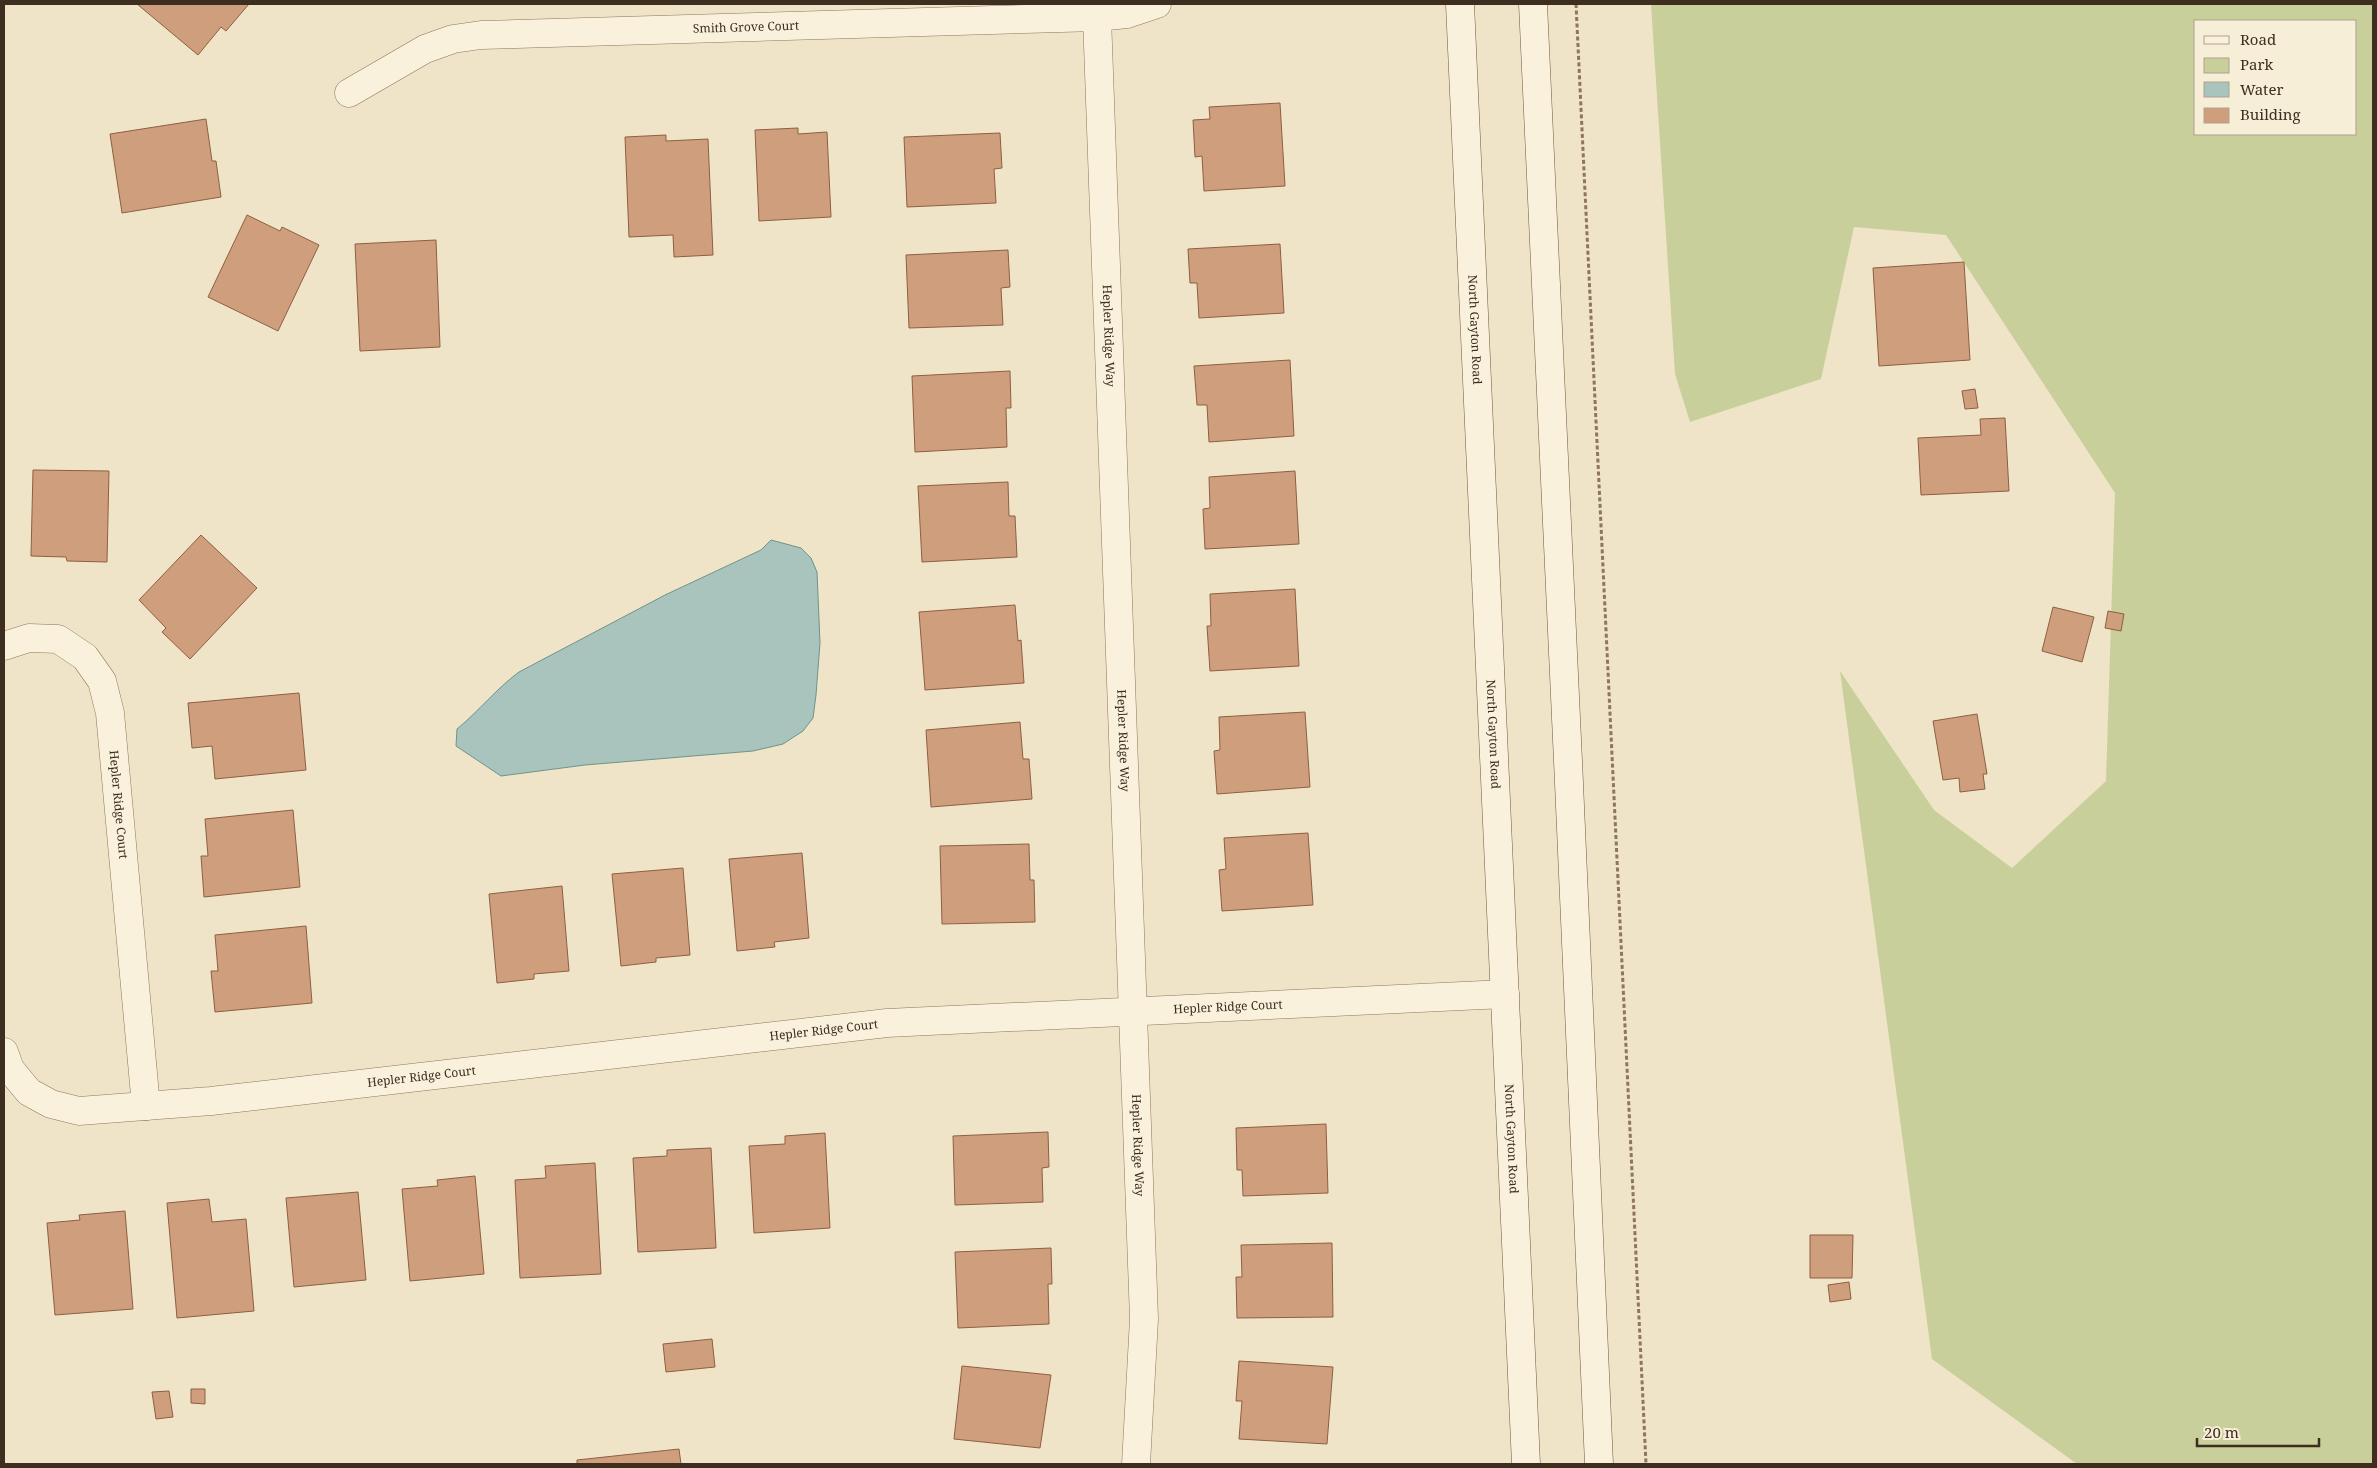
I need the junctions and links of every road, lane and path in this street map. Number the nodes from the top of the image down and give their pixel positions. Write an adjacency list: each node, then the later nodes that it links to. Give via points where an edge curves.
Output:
1 (1157, 4): 6 (street, Smith Grove Court, via 1127,14)
2 (1460, 4): 9 (street, North Gayton Road)
3 (1533, 4): 15 (street)
4 (1576, 4): 16 (path)
5 (709, 16): 6 (street, Smith Grove Court); 7 (street, Smith Grove Court, via 453,38 425,49)
6 (1097, 17): 10 (street, Hepler Ridge Way)
7 (349, 93)
8 (4, 646): 12 (street, Hepler Ridge Court, via 29,638 58,639 86,657 102,681 110,713)
9 (1505, 994): 10 (street, Hepler Ridge Court); 14 (street, North Gayton Road)
10 (1131, 1012): 12 (street, Hepler Ridge Court, via 887,1023 210,1102); 13 (street, Hepler Ridge Way, via 1144,1319)
11 (4, 1052): 12 (street, Hepler Ridge Court, via 10,1069 29,1092 51,1104 79,1111)
12 (146, 1106)
13 (1136, 1464)
14 (1526, 1464)
15 (1599, 1464)
16 (1646, 1464)

